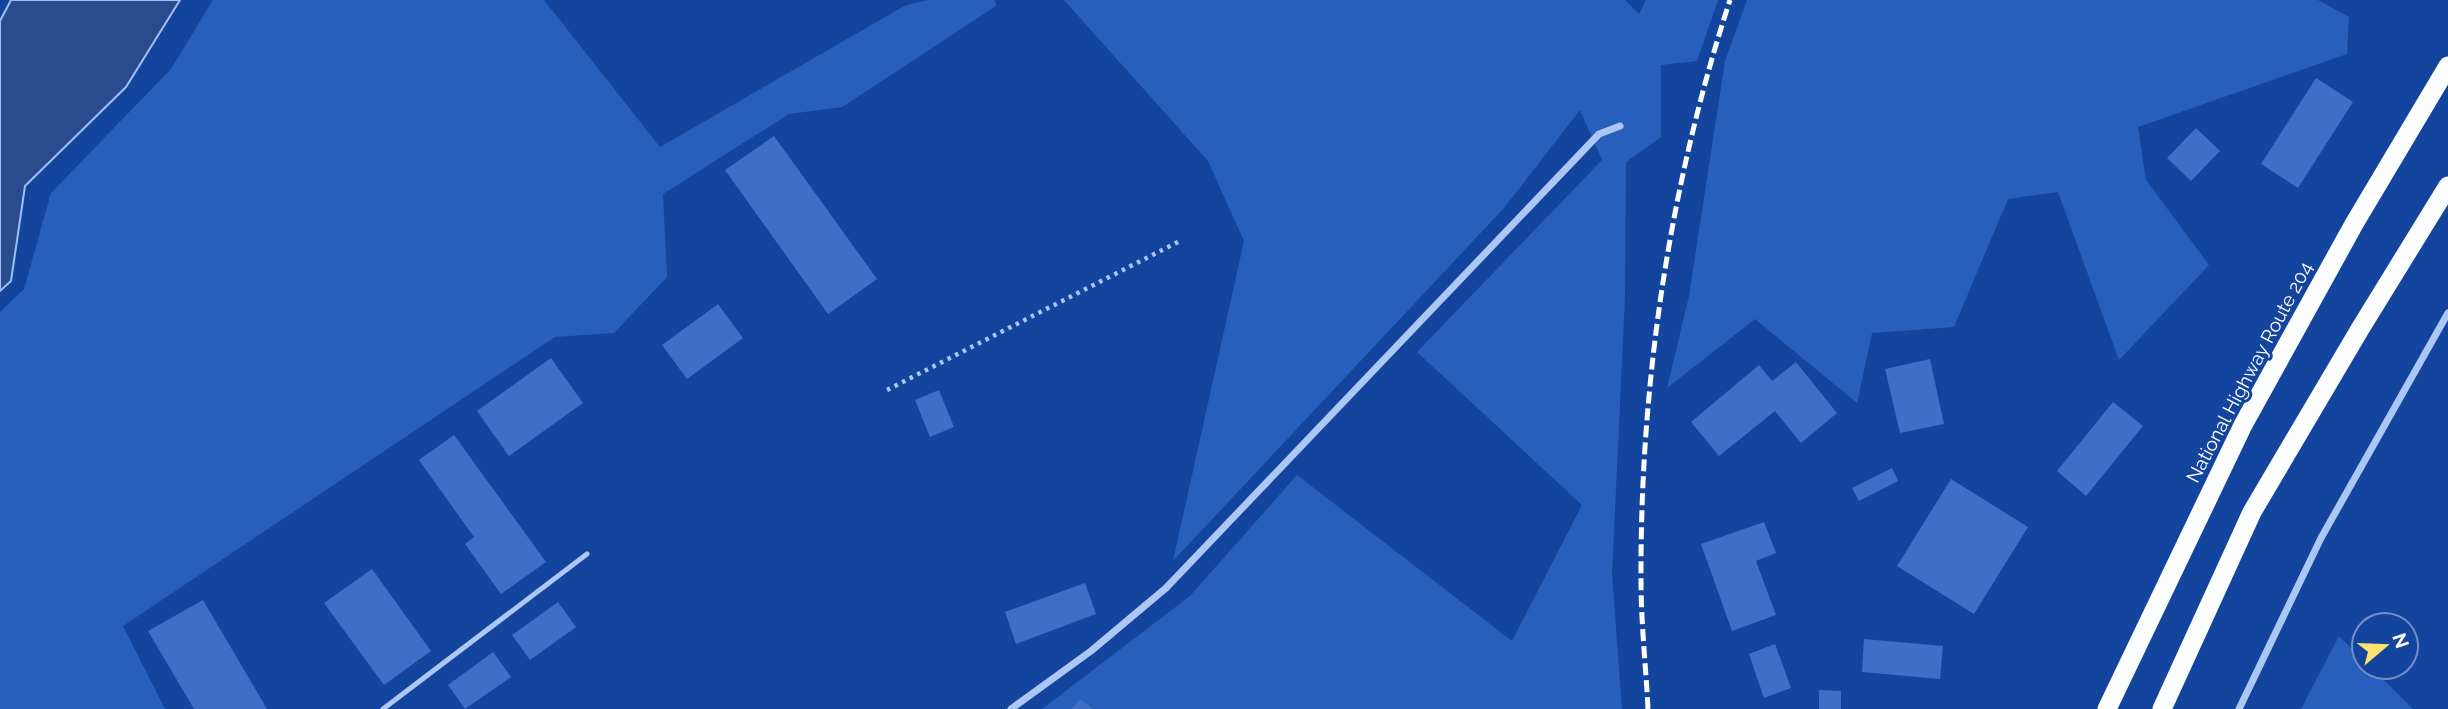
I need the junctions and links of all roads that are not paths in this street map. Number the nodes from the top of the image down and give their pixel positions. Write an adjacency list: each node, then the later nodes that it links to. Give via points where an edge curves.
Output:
1 (2448, 66): 8 (highway, National Highway Route 204, via 2243,425)
2 (1620, 126): 7 (street, via 1599,134 1166,587 1091,651)
3 (2448, 187): 9 (highway, via 2252,512)
4 (2448, 313): 10 (street, via 2321,538)
5 (587, 554): 6 (lane)
6 (383, 709)
7 (1011, 709)
8 (2107, 709)
9 (2162, 709)
10 (2239, 709)

